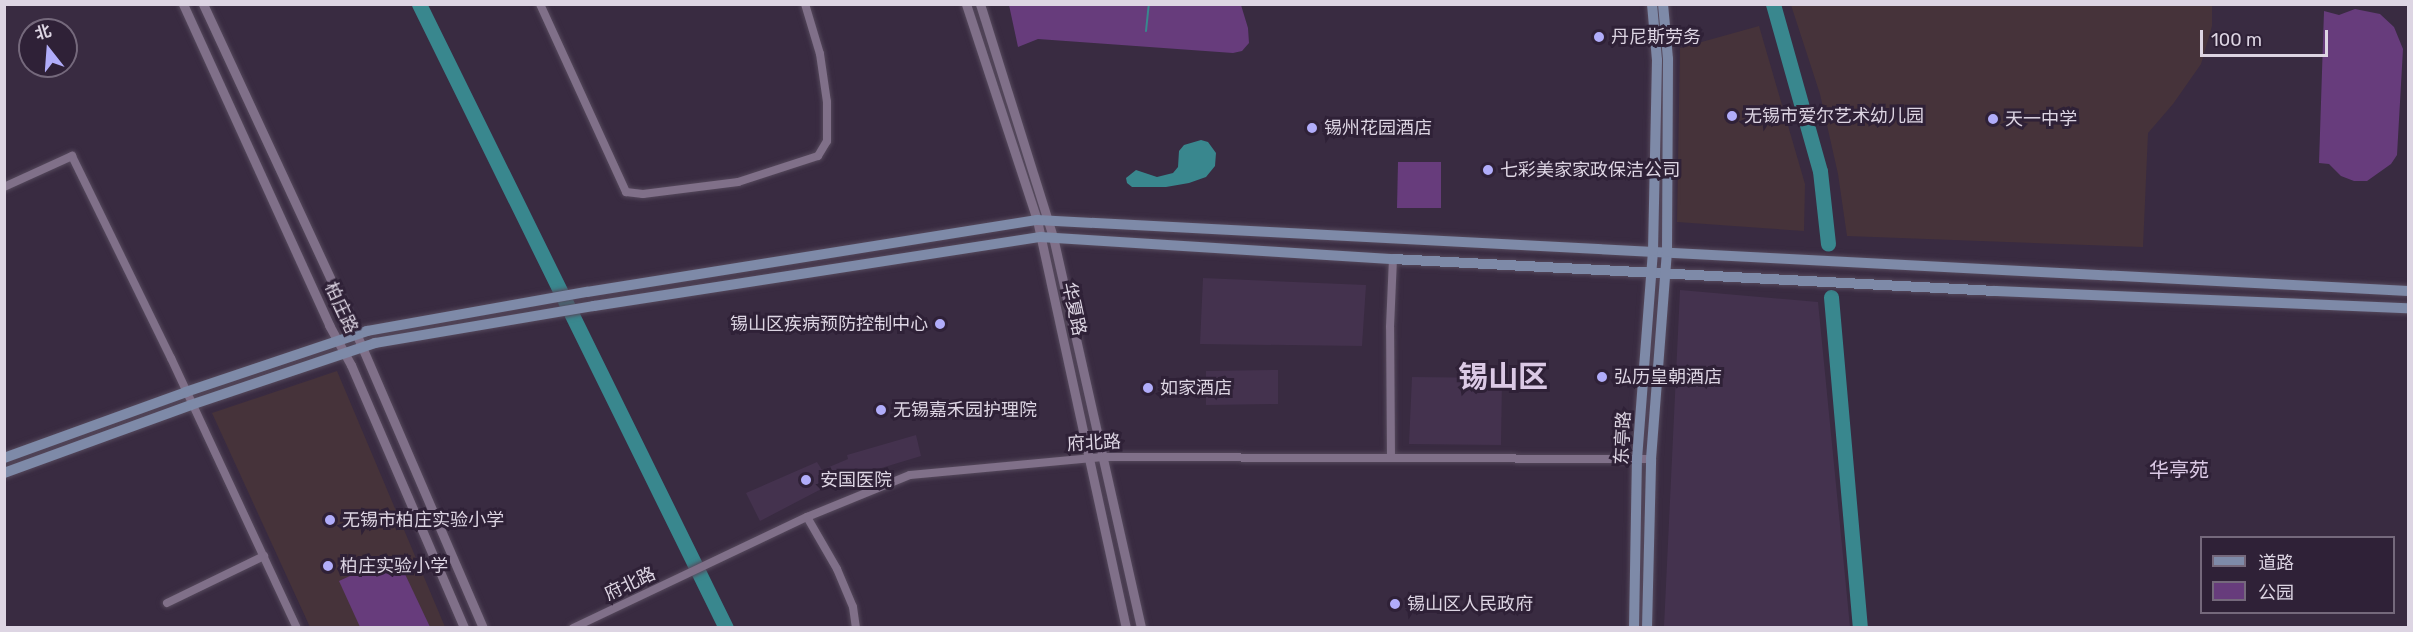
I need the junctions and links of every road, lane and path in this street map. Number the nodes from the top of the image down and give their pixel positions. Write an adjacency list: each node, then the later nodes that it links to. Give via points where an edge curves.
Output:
1 (183, 4): 21 (street, 柏庄路)
2 (203, 4): 20 (street, 柏庄路)
3 (540, 4): 4 (street, via 627,192 643,194 738,182 818,156 827,141 827,102 820,54)
4 (805, 4)
5 (966, 4): 10 (street, 华夏路)
6 (980, 4): 10 (street, 华夏路)
7 (1652, 4): 13 (main road, 东亭路, via 1657,60)
8 (1663, 4): 14 (main road, 东亭路, via 1668,60)
9 (4, 187): 24 (street, via 72,156)
10 (1042, 220): 11 (street, 华夏路); 12 (street, 华夏路); 13 (main road); 20 (main road, via 587,291)
11 (1041, 237): 12 (main road); 22 (main road, via 594,306); 26 (street, 华夏路)
12 (1053, 237): 15 (main road); 27 (street, 华夏路)
13 (1653, 251): 14 (main road); 16 (main road, 东亭路)
14 (1667, 252): 17 (main road, 东亭路); 18 (main road)
15 (1393, 259): 16 (main road); 29 (street)
16 (1651, 272): 17 (main road); 30 (main road, 东亭路)
17 (1666, 272): 19 (main road); 31 (main road, 东亭路)
18 (2409, 291)
19 (2409, 308)
20 (355, 335): 21 (main road); 22 (street, 柏庄路)
21 (337, 341): 23 (street, 柏庄路); 24 (main road)
22 (362, 347): 23 (main road); 38 (street, 柏庄路)
23 (344, 353): 25 (main road); 37 (street, 柏庄路)
24 (186, 392): 25 (street); 28 (main road)
25 (191, 405): 32 (main road); 34 (street)
26 (1089, 457): 27 (street, 府北路); 33 (street, 府北路, via 910,476); 41 (street, 华夏路)
27 (1103, 457): 29 (street, 府北路); 42 (street, 华夏路)
28 (4, 458)
29 (1391, 458): 30 (street, 府北路)
30 (1637, 459): 31 (street, 府北路); 43 (main road, 东亭路)
31 (1651, 459): 44 (main road, 东亭路)
32 (4, 472)
33 (807, 517): 39 (street, 府北路); 40 (street, via 837,569 853,607)
34 (264, 556): 35 (street); 36 (street)
35 (167, 603)
36 (297, 627)
37 (464, 627)
38 (483, 627)
39 (573, 627)
40 (856, 627)
41 (1126, 627)
42 (1141, 627)
43 (1634, 627)
44 (1647, 627)

